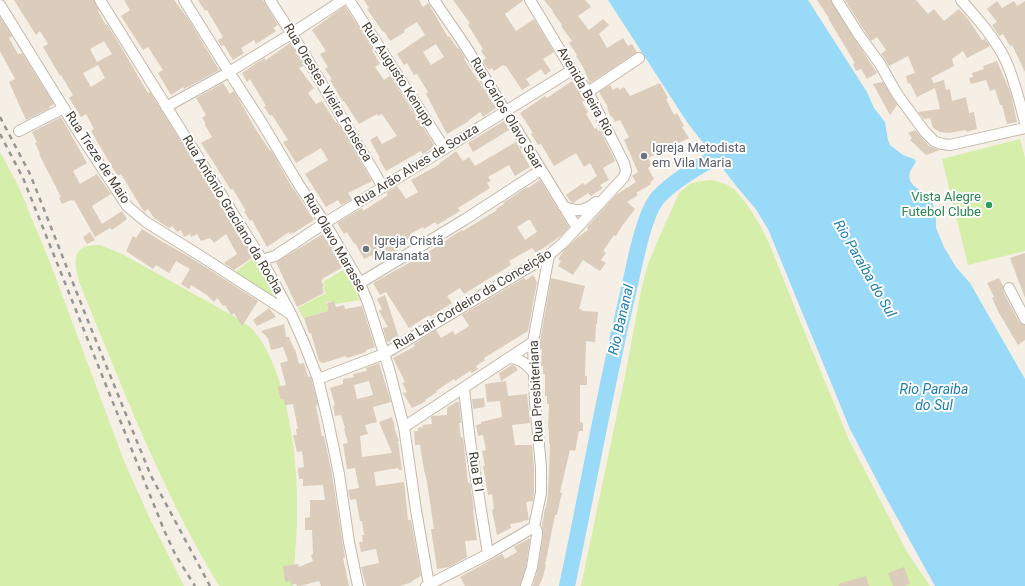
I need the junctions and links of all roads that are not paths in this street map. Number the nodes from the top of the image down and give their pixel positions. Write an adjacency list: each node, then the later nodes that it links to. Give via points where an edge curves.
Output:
1 (6, 0): 11 (street)
2 (100, 0): 17 (street, Rua Antônio Graciano da Rocha)
3 (184, 0): 15 (street, Rua Olavo Marasse)
4 (270, 0): 12 (street, Rua Orestes Vieira Fonseca)
5 (343, 0): 12 (street)
6 (350, 0): 23 (street, Rua Augusto Kenupp)
7 (434, 0): 19 (street, Rua Carlos Olavo Saar)
8 (530, 0): 14 (street, Avenida Beira Rio)
9 (837, 0): 21 (street, via 897,94 924,132 934,140 950,145)
10 (961, 0): 20 (street, via 984,27 1004,58)
11 (0, 4): 18 (street, Rua Treze de Maio)
12 (291, 34): 15 (street); 26 (street, Rua Orestes Vieira Fonseca)
13 (639, 58): 16 (street)
14 (572, 70): 16 (street, Avenida Beira Rio); 19 (street, Rua Arão Alves de Souza)
15 (229, 72): 17 (street); 28 (street, Rua Olavo Marasse)
16 (588, 92): 25 (street, Avenida Beira Rio, via 625,167 624,177)
17 (166, 107): 31 (street, Rua Antônio Graciano da Rocha)
18 (64, 108): 22 (street); 34 (street, Rua Treze de Maio, via 127,206 146,222)
19 (505, 112): 23 (street, Rua Arão Alves de Souza); 24 (street, Rua Carlos Olavo Saar)
20 (1025, 122)
21 (1025, 128)
22 (19, 131)
23 (445, 149): 26 (street, Rua Arão Alves de Souza)
24 (541, 170): 27 (street, Rua Carlos Olavo Saar); 32 (street)
25 (616, 185): 27 (street, via 586,209 573,211); 29 (street, Rua Lair Cordeiro da Conceição)
26 (383, 187): 28 (street, Rua Arão Alves de Souza)
27 (563, 206): 29 (street, Rua Carlos Olavo Saar)
28 (325, 223): 31 (street, Rua Arão Alves de Souza, via 274,256); 32 (street, Rua Olavo Marasse)
29 (577, 228): 30 (street, Rua Lair Cordeiro da Conceição)
30 (549, 255): 36 (street, Rua Presbiteriana); 37 (street, Rua Lair Cordeiro da Conceição)
31 (262, 260): 34 (street, Rua Antônio Graciano da Rocha)
32 (360, 283): 37 (street, Rua Olavo Marasse)
33 (1009, 288): 35 (street)
34 (291, 314): 40 (street, Rua Antônio Graciano da Rocha)
35 (1025, 319)
36 (533, 342): 38 (street); 39 (street, Rua Presbiteriana)
37 (384, 354): 40 (street, Rua Lair Cordeiro da Conceição); 42 (street, Rua Olavo Marasse)
38 (509, 358): 39 (street, via 523,362); 41 (street)
39 (534, 373): 43 (street, Rua Presbiteriana, via 542,467 541,494)
40 (318, 380): 46 (street, Rua Antônio Graciano da Rocha, via 336,458)
41 (464, 389): 42 (street); 44 (street, Rua B I)
42 (404, 427): 45 (street, Rua Olavo Marasse)
43 (534, 527): 44 (street); 47 (street, Rua Presbiteriana, via 537,535)
44 (488, 554): 45 (street)
45 (428, 585)
46 (358, 586)
47 (526, 586)

